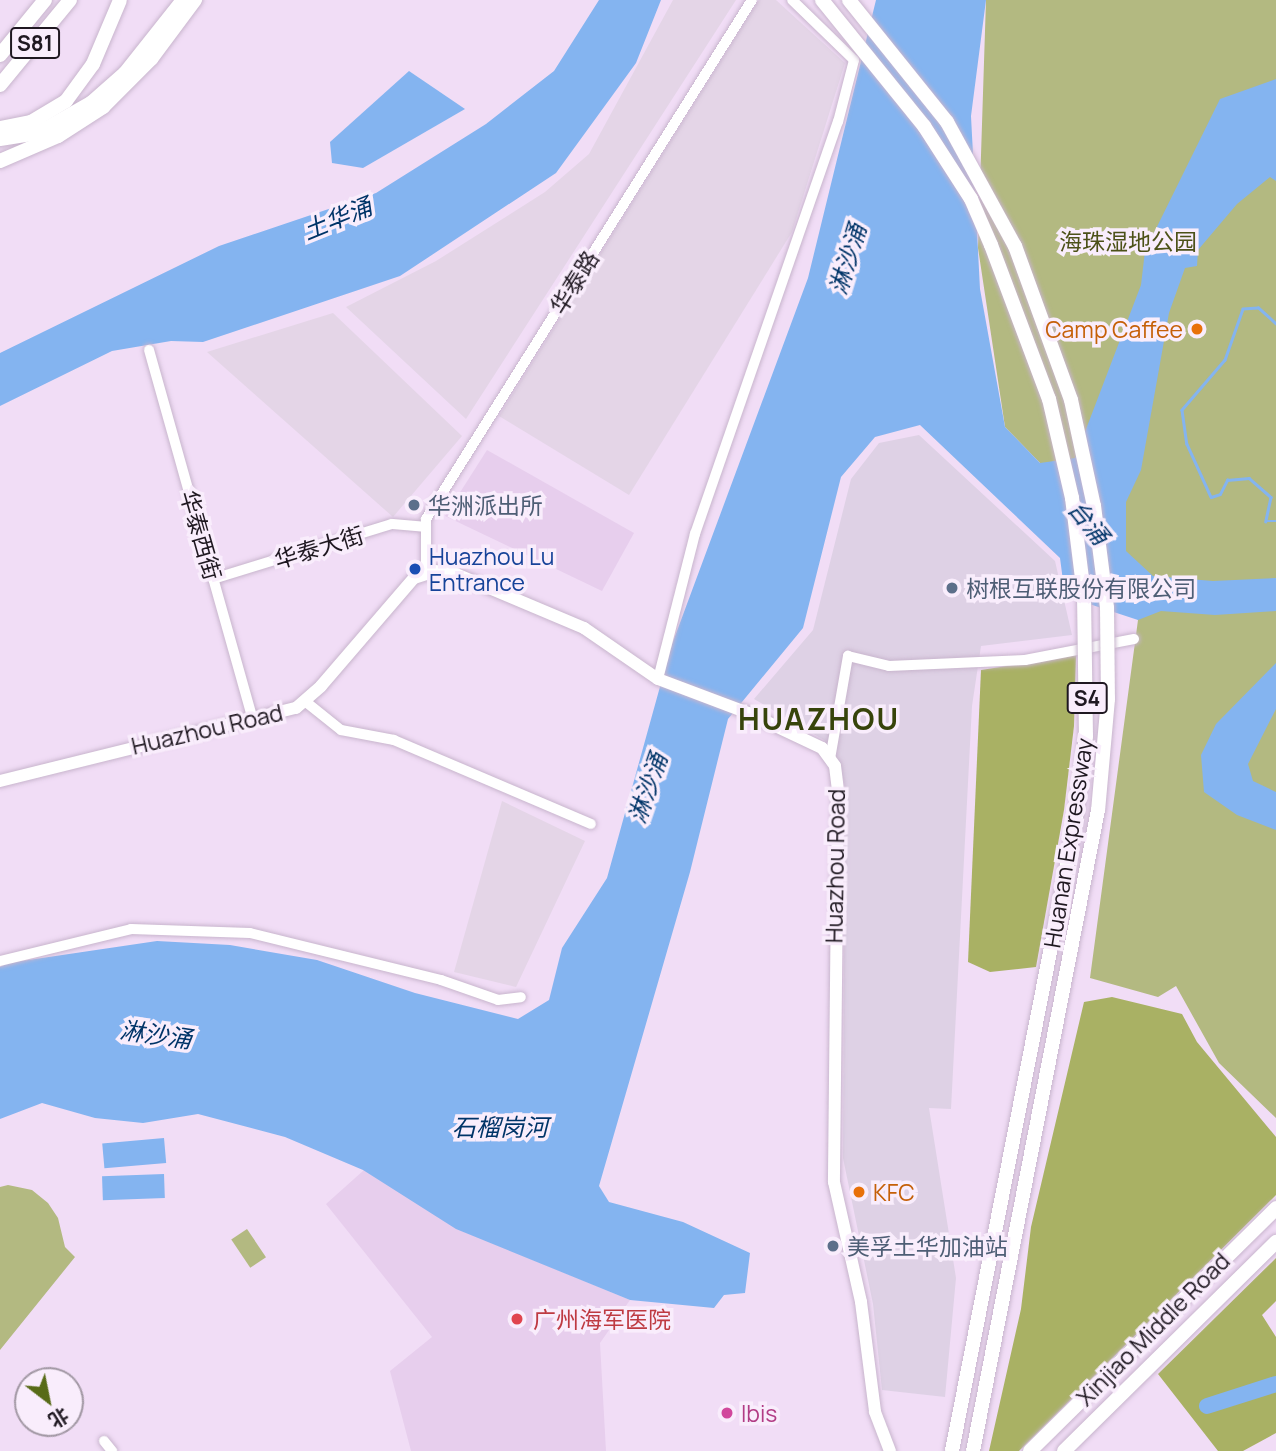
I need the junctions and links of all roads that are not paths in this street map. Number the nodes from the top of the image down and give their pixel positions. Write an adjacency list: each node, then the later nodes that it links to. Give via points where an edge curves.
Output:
1 (45, 0): 10 (highway, S81)
2 (70, 0): 11 (highway, S81)
3 (120, 0): 12 (highway, via 100,50 65,101 32,122)
4 (197, 0): 9 (highway)
5 (752, 0): 16 (street, 华泰路, via 452,475)
6 (792, 0): 20 (street, via 854,61 838,122 695,534)
7 (822, 0): 33 (highway, Huanan Expressway / S4, bridge, via 924,126 971,199 991,244 1049,399 1072,498 1084,594 1086,736 1075,825)
8 (849, 0): 34 (highway, Huanan Expressway / S4, bridge, via 947,122 1015,246 1071,400 1094,506 1107,608 1108,699 1098,810)
9 (182, 6): 13 (highway, via 125,73 91,103 44,130); 14 (highway, via 135,78 103,107 58,136)
10 (0, 55)
11 (0, 85)
12 (0, 128)
13 (0, 139)
14 (0, 161)
15 (149, 350): 18 (street, 华泰西街)
16 (425, 527): 17 (street, 华泰路); 18 (street, 华泰大街, via 392,524)
17 (426, 572): 20 (main road, Huazhou Road, via 456,574 584,628); 21 (main road, Huazhou Road, via 415,578)
18 (213, 579): 22 (street, 华泰西街)
19 (1134, 639): 23 (street, via 1026,660 889,666 848,656)
20 (658, 679): 23 (main road, Huazhou Road, via 810,740)
21 (306, 702): 22 (main road, Huazhou Road); 25 (street, via 341,730 394,740)
22 (253, 719): 24 (main road, Huazhou Road)
23 (830, 760): 32 (main road, Huazhou Road, via 838,792 834,1182 861,1302 875,1412)
24 (0, 781)
25 (591, 824)
26 (0, 961): 27 (street, via 131,929 250,933 441,980 498,1000)
27 (522, 997)
28 (1276, 1208): 35 (highway, Xinjiao Middle Road)
29 (1276, 1242): 36 (highway, Xinjiao Middle Road)
30 (104, 1441): 31 (street)
31 (112, 1451)
32 (890, 1451)
33 (951, 1451)
34 (973, 1451)
35 (1030, 1451)
36 (1064, 1451)

